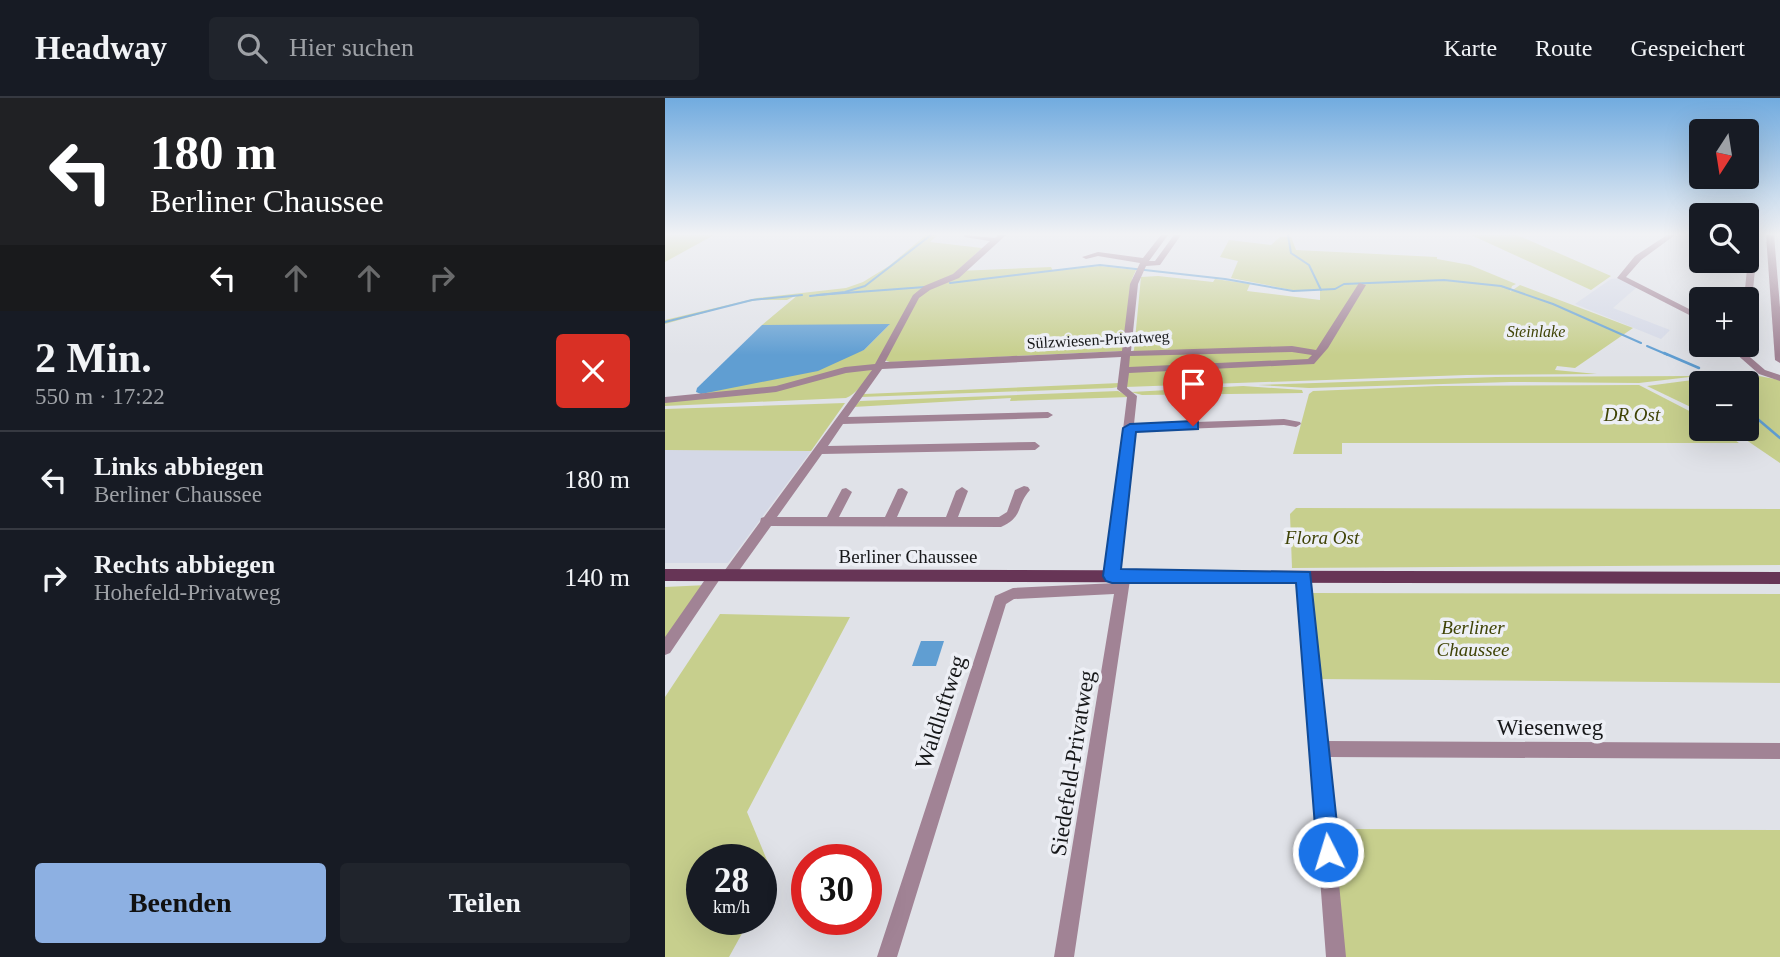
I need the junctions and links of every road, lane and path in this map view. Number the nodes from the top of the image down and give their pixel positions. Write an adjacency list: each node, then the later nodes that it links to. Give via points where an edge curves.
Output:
1 (956, 275): 12 (street, via 921,292)
2 (1138, 275): 7 (street)
3 (1623, 275): 6 (street, via 1621,278)
4 (1773, 275): 11 (street)
5 (1362, 285): 8 (street)
6 (1689, 312)
7 (1126, 353): 8 (street, Sülzwiesen-Privatweg, via 1293,349); 12 (street, Sülzwiesen-Privatweg); 14 (street)
8 (1317, 356): 14 (street, via 1311,362)
9 (1748, 357): 15 (street, via 1763,373)
10 (1753, 357): 13 (street, via 1768,368)
11 (1780, 360)
12 (878, 366): 16 (street, Sülzwiesen-Privatweg, via 776,389); 18 (street)
13 (1780, 369)
14 (1124, 370): 20 (street, Siedefeld-Privatweg, via 1122,389 1132,396)
15 (1780, 379)
16 (665, 400)
17 (1048, 415): 18 (street)
18 (838, 421): 22 (street)
19 (1296, 424): 20 (street)
20 (1130, 428): 35 (street, Siedefeld-Privatweg)
21 (1035, 446): 22 (street)
22 (817, 450): 27 (street)
23 (1024, 490): 30 (street, via 1008,519)
24 (962, 491): 30 (street)
25 (846, 492): 29 (street)
26 (902, 492): 28 (street)
27 (765, 521): 29 (street); 32 (street)
28 (889, 521): 29 (street); 30 (street)
29 (830, 522)
30 (950, 522)
31 (665, 575): 32 (main road, Berliner Chaussee)
32 (722, 575): 35 (main road, Berliner Chaussee); 36 (street)
33 (1304, 576): 34 (main road, Berliner Chaussee); 35 (main road, Berliner Chaussee); 37 (street)
34 (1780, 578)
35 (1119, 580): 39 (street, Waldluftweg, via 1000,600); 40 (street, Siedefeld-Privatweg)
36 (665, 649)
37 (1320, 749): 38 (street, Wiesenweg); 41 (street)
38 (1780, 751)
39 (887, 957)
40 (1064, 957)
41 (1336, 957)

